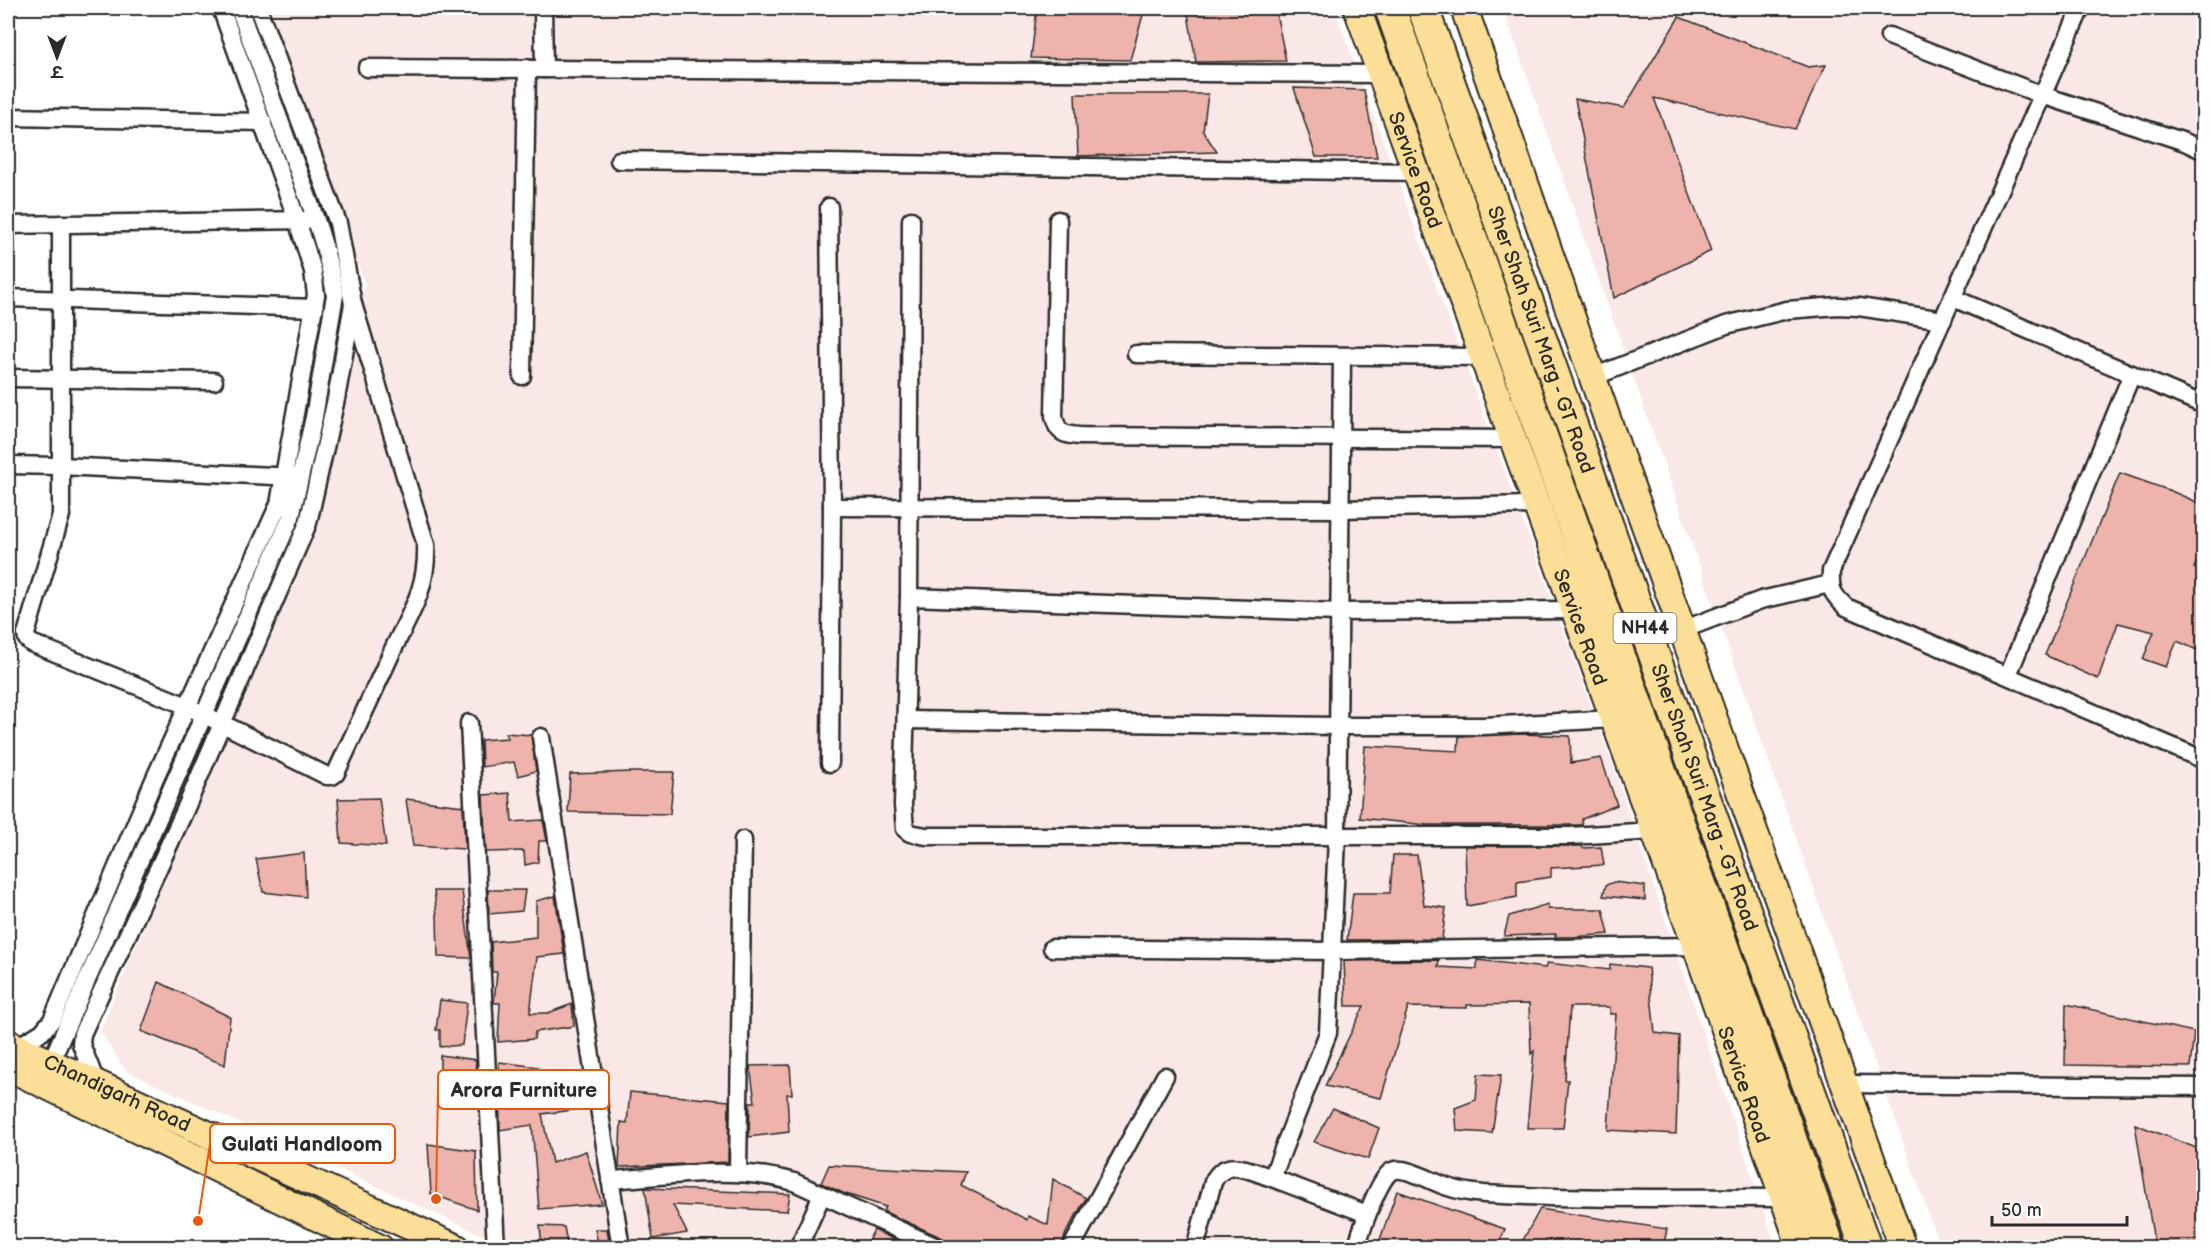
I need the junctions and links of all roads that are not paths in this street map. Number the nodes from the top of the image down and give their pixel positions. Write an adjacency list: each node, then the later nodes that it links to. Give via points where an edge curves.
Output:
1 (221, 8): 16 (street)
2 (239, 8): 22 (street)
3 (258, 8): 29 (street, via 338,224)
4 (543, 8): 12 (street)
5 (1357, 8): 13 (main road, Service Road)
6 (1390, 8): 97 (highway, Sher Shah Suri Marg - GT Road / NH44)
7 (1423, 8): 98 (highway, Sher Shah Suri Marg - GT Road / NH44)
8 (1464, 8): 39 (main road)
9 (2080, 8): 14 (street)
10 (1889, 36): 14 (street)
11 (367, 68): 12 (street)
12 (536, 69): 13 (street); 38 (street)
13 (1383, 74): 19 (main road, Service Road)
14 (2042, 95): 17 (street); 30 (street)
15 (8, 117): 16 (street)
16 (263, 122): 21 (street)
17 (2204, 150)
18 (619, 160): 19 (street)
19 (1418, 172): 36 (main road, Service Road)
20 (830, 207): 51 (street)
21 (297, 220): 22 (street); 25 (street); 32 (street, via 313,272)
22 (316, 220): 27 (street)
23 (911, 220): 50 (street)
24 (1058, 220): 44 (street, via 1054,416 1061,433)
25 (60, 224): 26 (street); 31 (street)
26 (8, 225)
27 (335, 295): 29 (street); 32 (street); 48 (street)
28 (8, 298): 31 (street)
29 (353, 298): 64 (street, via 336,399 308,523); 64 (street, via 426,545 423,586 332,776)
30 (1953, 298): 33 (street); 37 (street)
31 (61, 299): 32 (street); 41 (street)
32 (315, 302): 48 (street)
33 (1943, 320): 39 (street, via 1859,306 1787,310 1726,325); 53 (street, via 1831,571)
34 (1136, 354): 35 (street)
35 (1342, 357): 36 (street); 44 (street)
36 (1484, 357): 45 (main road, Service Road)
37 (2132, 374): 43 (street); 58 (street)
38 (522, 376)
39 (1593, 377): 57 (main road)
40 (8, 378): 41 (street)
41 (60, 378): 42 (street); 47 (street)
42 (214, 381)
43 (2204, 405)
44 (1341, 439): 45 (street); 52 (street)
45 (1514, 439): 49 (main road, Service Road)
46 (8, 465): 47 (street)
47 (60, 466): 48 (street); 59 (street, via 59,523 27,639)
48 (293, 477): 59 (street); 60 (street, via 291,517)
49 (1538, 505): 52 (street); 55 (main road, Service Road)
50 (908, 506): 51 (street); 52 (street); 54 (street)
51 (832, 507): 68 (street)
52 (1340, 509): 56 (street)
53 (1830, 584): 57 (street, via 1761,600); 58 (street, via 1846,607)
54 (909, 597): 56 (street); 62 (street)
55 (1575, 610): 56 (street); 61 (main road, Service Road)
56 (1338, 612): 65 (street)
57 (1682, 630): 79 (main road)
58 (2008, 675): 67 (street)
59 (187, 706): 60 (street); 75 (street, via 52,1020 42,1032)
60 (205, 716): 64 (street); 76 (street)
61 (1614, 719): 65 (street, via 1484,726); 69 (main road, Service Road)
62 (906, 720): 65 (street); 70 (street, via 903,821 910,833)
63 (469, 723): 89 (street)
64 (221, 724): 78 (street, via 82,1034 81,1044)
65 (1338, 726): 70 (street)
66 (542, 737): 83 (street)
67 (2204, 760)
68 (830, 763)
69 (1654, 831): 70 (street, via 1570,836); 72 (main road, Service Road)
70 (1336, 838): 74 (street)
71 (743, 840): 81 (street)
72 (1696, 946): 74 (street); 85 (main road, Service Road)
73 (1052, 948): 74 (street)
74 (1332, 951): 82 (street, via 1328,1033)
75 (11, 1052): 76 (main road, Chandigarh Road); 87 (main road, Chandigarh Road)
76 (51, 1062): 78 (main road, Chandigarh Road)
77 (1165, 1076): 93 (street)
78 (96, 1082): 88 (main road, Chandigarh Road)
79 (1845, 1084): 80 (street); 99 (main road)
80 (2204, 1087)
81 (738, 1172): 83 (street); 84 (street, via 770,1175)
82 (1272, 1178): 86 (street); 94 (street, via 1240,1168 1229,1167 1218,1173)
83 (610, 1180): 90 (street)
84 (822, 1195): 91 (street); 92 (street)
85 (1784, 1198): 86 (street, via 1480,1194 1399,1169 1385,1175); 96 (main road, Service Road)
86 (1367, 1214): 95 (street)
87 (380, 1248)
88 (457, 1248)
89 (496, 1248)
90 (621, 1248)
91 (798, 1248)
92 (939, 1248)
93 (1071, 1248)
94 (1195, 1248)
95 (1356, 1248)
96 (1801, 1248)
97 (1830, 1248)
98 (1866, 1248)
99 (1903, 1248)

